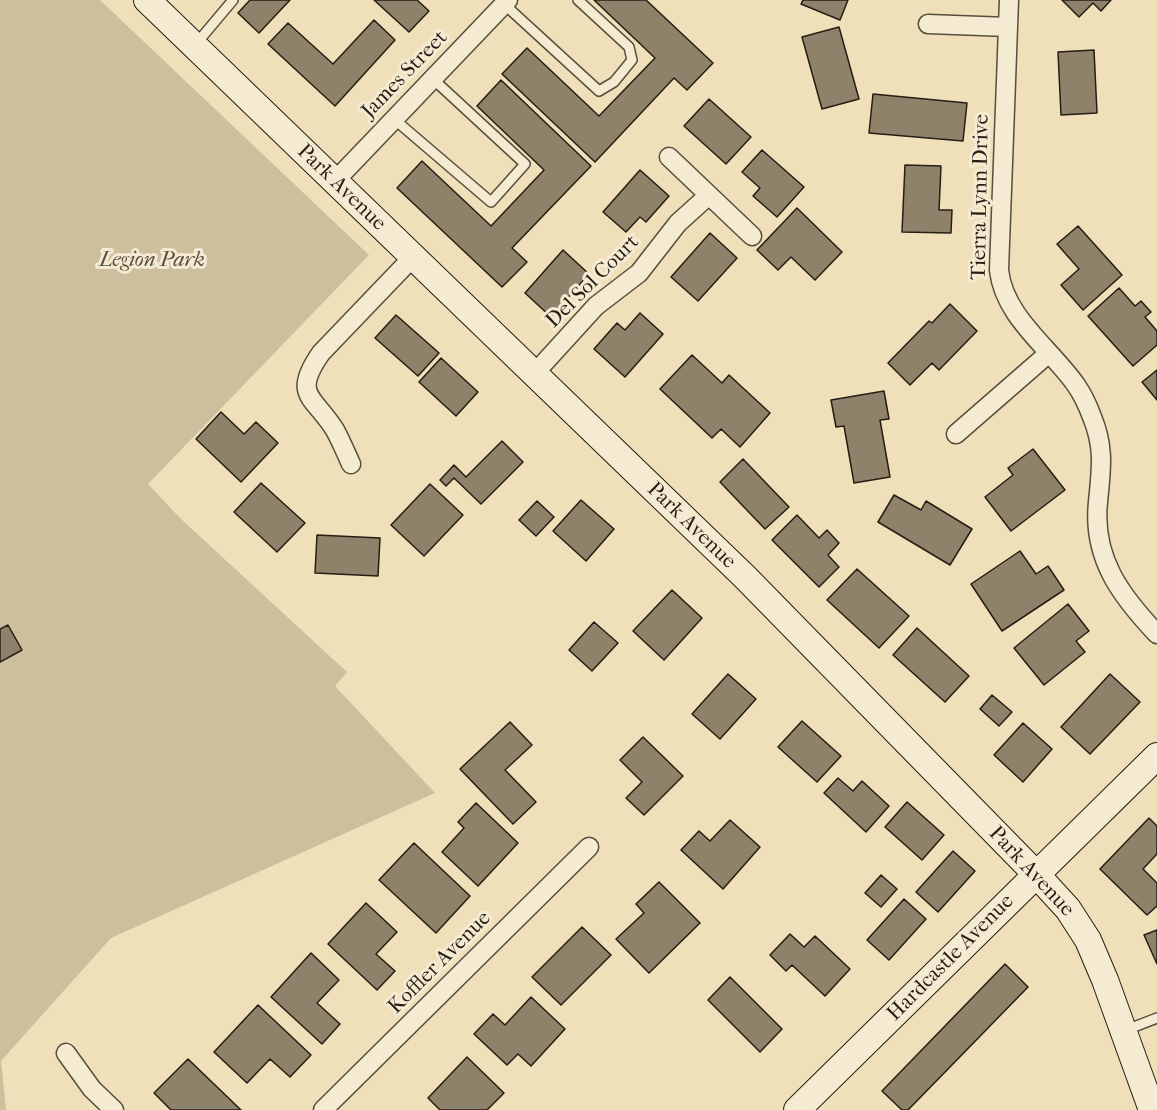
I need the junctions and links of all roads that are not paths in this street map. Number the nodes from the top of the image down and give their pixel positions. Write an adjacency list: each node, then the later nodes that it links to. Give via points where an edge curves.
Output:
1 (233, 0): 8 (lane)
2 (579, 0): 4 (lane, via 631,53 632,60 614,82 599,91)
3 (1009, 0): 7 (street, Tierra Lynn Drive)
4 (506, 2): 9 (street, James Street)
5 (157, 6): 8 (street, Park Avenue)
6 (927, 24): 7 (street)
7 (1008, 27): 16 (street, Tierra Lynn Drive, via 1000,285 1013,310)
8 (194, 46): 12 (street, Park Avenue)
9 (433, 79): 10 (street, James Street); 10 (lane, via 525,164 491,202)
10 (394, 119): 12 (street, James Street)
11 (669, 157): 13 (street)
12 (335, 181): 15 (street, Park Avenue)
13 (709, 195): 14 (street); 17 (street, Del Sol Court, via 678,223 639,273 596,306)
14 (752, 236)
15 (413, 257): 17 (street, Park Avenue); 19 (street, via 321,353 306,382 312,402 335,430)
16 (1049, 353): 18 (street); 20 (street, Tierra Lynn Drive, via 1086,401 1101,440 1097,519 1105,560 1122,595)
17 (534, 374): 23 (street, Park Avenue, via 744,577)
18 (956, 434)
19 (351, 464)
20 (1157, 634)
21 (1157, 756): 23 (street, Hardcastle Avenue)
22 (589, 847): 28 (street, Koffler Avenue)
23 (1035, 873): 25 (street, Park Avenue, via 1068,909 1088,940); 29 (street, Hardcastle Avenue)
24 (1157, 1018): 25 (lane)
25 (1124, 1031): 30 (street, Park Avenue)
26 (66, 1053): 27 (street, via 92,1089)
27 (114, 1110)
28 (323, 1110)
29 (797, 1110)
30 (1152, 1110)

